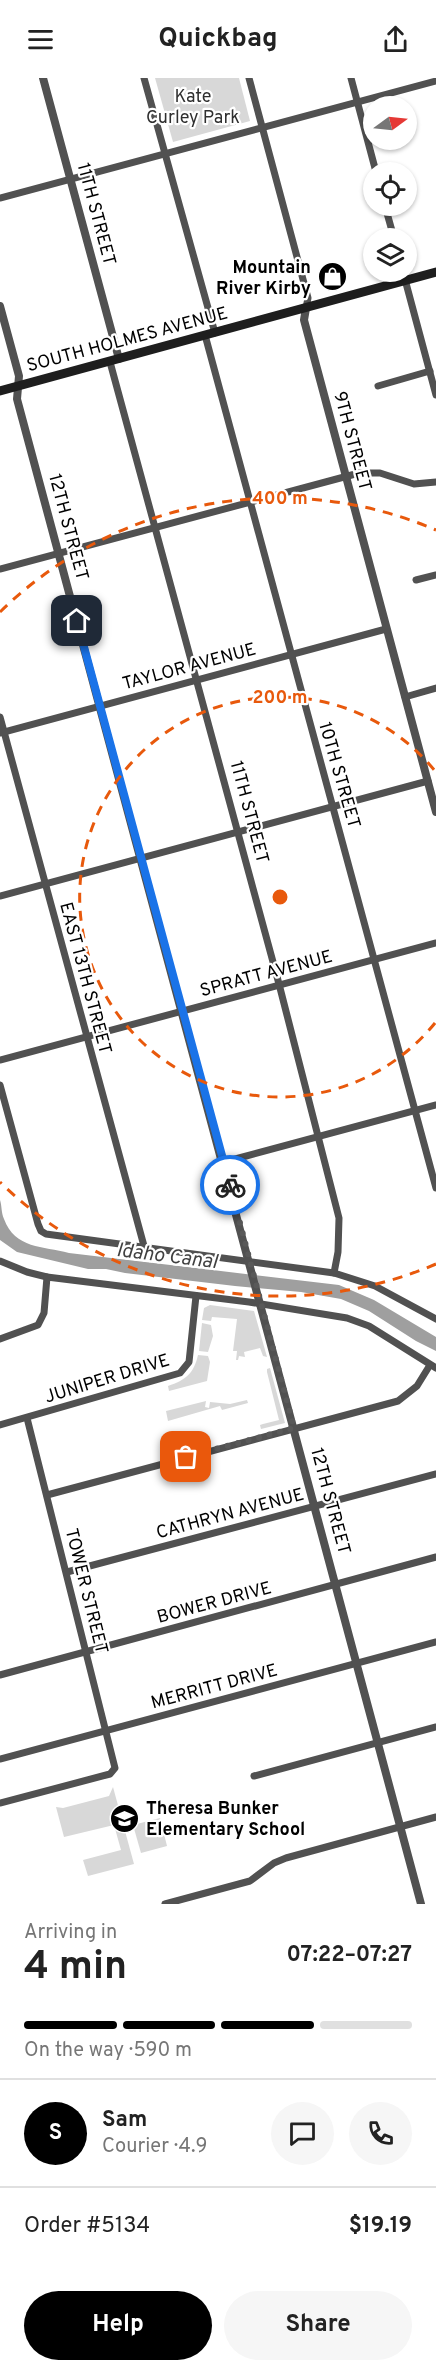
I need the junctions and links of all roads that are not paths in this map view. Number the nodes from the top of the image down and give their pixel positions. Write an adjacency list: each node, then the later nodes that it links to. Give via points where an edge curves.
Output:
1 (43, 78): 10 (street, 11TH STREET)
2 (144, 78): 8 (street, 10TH STREET)
3 (249, 78): 7 (street, 9TH STREET)
4 (351, 78): 6 (street)
5 (436, 81): 6 (street)
6 (357, 102): 7 (street); 9 (street)
7 (262, 127): 8 (street); 17 (street, 9TH STREET, via 308,298)
8 (164, 154): 10 (street); 18 (street, 10TH STREET)
9 (373, 162)
10 (70, 179): 11 (street); 19 (street, 11TH STREET)
11 (0, 198)
12 (436, 272): 13 (main road, SOUTH HOLMES AVENUE)
13 (417, 274)
14 (386, 282): 17 (main road, SOUTH HOLMES AVENUE)
15 (406, 282): 20 (street)
16 (0, 306): 21 (street, 12TH STREET, via 19,376)
17 (306, 308): 18 (main road, SOUTH HOLMES AVENUE); 25 (street, 9TH STREET, via 304,320)
18 (210, 334): 19 (main road, SOUTH HOLMES AVENUE); 27 (street, 10TH STREET)
19 (115, 360): 21 (main road, SOUTH HOLMES AVENUE); 28 (street, 11TH STREET)
20 (430, 371): 22 (street); 24 (street)
21 (18, 386): 23 (main road, SOUTH HOLMES AVENUE); 29 (street, 12TH STREET, via 17,399)
22 (378, 386)
23 (0, 391)
24 (436, 395)
25 (346, 476): 26 (street, via 368,471 406,483); 27 (street); 33 (street, 9TH STREET)
26 (436, 483)
27 (249, 501): 28 (street); 34 (street, 10TH STREET)
28 (155, 527): 29 (street); 35 (street, 11TH STREET)
29 (59, 553): 30 (street); 38 (street, 12TH STREET)
30 (0, 569)
31 (436, 575): 32 (street)
32 (416, 580)
33 (386, 629): 34 (street, TAYLOR AVENUE); 37 (street, 9TH STREET)
34 (291, 654): 35 (street, TAYLOR AVENUE); 42 (street, 10TH STREET)
35 (197, 679): 38 (street, TAYLOR AVENUE); 44 (street, 11TH STREET)
36 (436, 688): 37 (street)
37 (405, 697): 41 (street, 9TH STREET)
38 (100, 706): 40 (street, TAYLOR AVENUE); 45 (street, 12TH STREET)
39 (0, 717): 40 (street, EAST 13TH STREET)
40 (2, 732): 46 (street, EAST 13TH STREET)
41 (428, 781): 42 (street); 43 (street, 9TH STREET)
42 (334, 807): 44 (street); 49 (street, 10TH STREET)
43 (436, 812)
44 (238, 832): 45 (street); 50 (street, 11TH STREET)
45 (141, 858): 46 (street); 51 (street, 12TH STREET)
46 (45, 884): 47 (street); 52 (street, EAST 13TH STREET)
47 (0, 896)
48 (436, 943): 49 (street, SPRATT AVENUE)
49 (375, 959): 50 (street, SPRATT AVENUE); 56 (street, 10TH STREET)
50 (279, 984): 51 (street, SPRATT AVENUE); 57 (street, 11TH STREET)
51 (182, 1011): 52 (street, SPRATT AVENUE); 58 (street, 12TH STREET)
52 (87, 1036): 53 (street, SPRATT AVENUE); 60 (street, EAST 13TH STREET)
53 (0, 1060)
54 (0, 1085): 60 (street, via 41,1231 90,1242)
55 (436, 1105): 56 (street)
56 (415, 1110): 57 (street); 59 (street, 10TH STREET)
57 (317, 1137): 58 (street); 63 (street, 11TH STREET, via 339,1218)
58 (224, 1162): 61 (street, 12TH STREET)
59 (436, 1188)
60 (144, 1246): 61 (street)
61 (250, 1260): 63 (street); 66 (street, 12TH STREET)
62 (0, 1261): 64 (street)
63 (334, 1272): 67 (street, via 375,1286)
64 (47, 1277): 65 (street); 68 (street, via 44,1313 38,1325)
65 (196, 1296): 66 (street); 70 (street, JUNIPER DRIVE, via 189,1362 180,1373)
66 (261, 1304): 69 (street, via 357,1321); 72 (street, 12TH STREET)
67 (436, 1319)
68 (0, 1339)
69 (433, 1366): 72 (street, via 398,1401)
70 (27, 1418): 71 (street, JUNIPER DRIVE); 74 (street, TOWER STREET)
71 (0, 1425)
72 (294, 1428): 74 (street); 75 (street, 12TH STREET)
73 (436, 1474): 75 (street, CATHRYN AVENUE)
74 (47, 1495): 77 (street, TOWER STREET)
75 (315, 1505): 77 (street, CATHRYN AVENUE); 78 (street, 12TH STREET)
76 (436, 1557): 78 (street, BOWER DRIVE)
77 (67, 1572): 80 (street, TOWER STREET)
78 (336, 1583): 80 (street, BOWER DRIVE); 81 (street, 12TH STREET)
79 (436, 1642): 81 (street, MERRITT DRIVE)
80 (87, 1652): 82 (street, BOWER DRIVE); 84 (street, TOWER STREET)
81 (357, 1663): 84 (street, MERRITT DRIVE); 85 (street, 12TH STREET)
82 (0, 1675)
83 (436, 1727): 85 (street)
84 (106, 1731): 86 (street, MERRITT DRIVE); 88 (street, TOWER STREET, via 114,1772)
85 (378, 1742): 87 (street); 90 (street, 12TH STREET)
86 (0, 1759)
87 (254, 1776)
88 (0, 1803)
89 (436, 1817): 90 (street)
90 (400, 1825): 91 (street, via 286,1858 250,1881); 92 (street, 12TH STREET)
91 (165, 1904)
92 (422, 1904)

